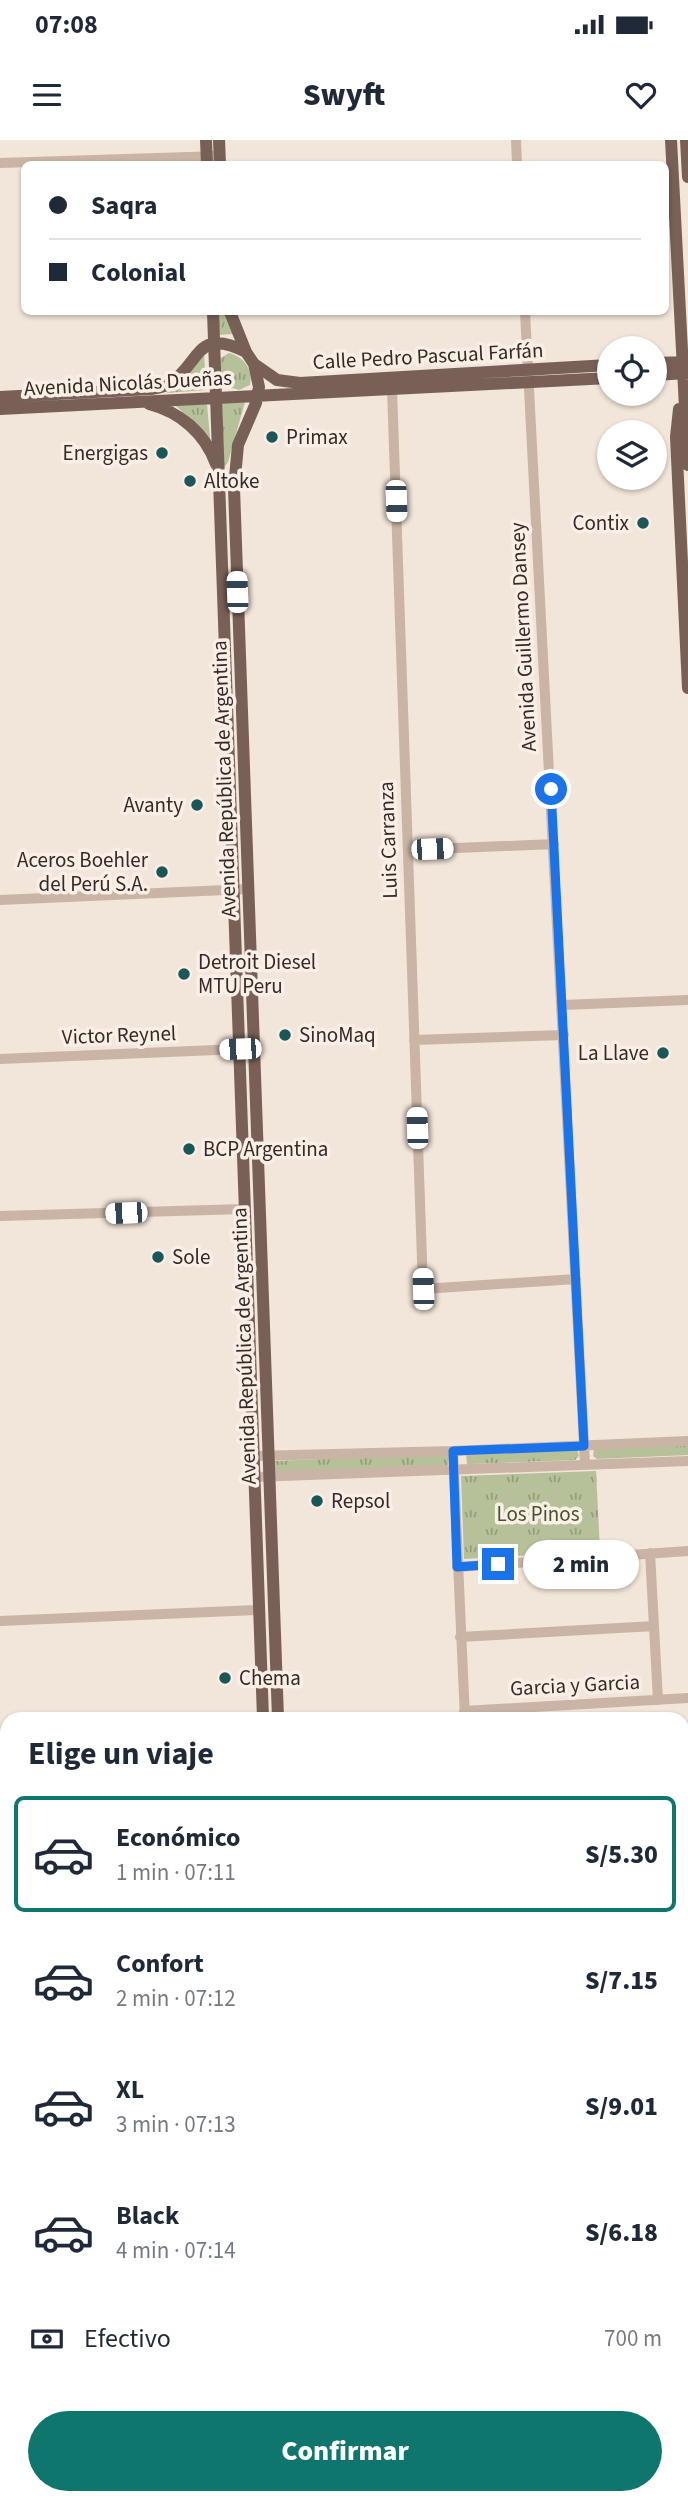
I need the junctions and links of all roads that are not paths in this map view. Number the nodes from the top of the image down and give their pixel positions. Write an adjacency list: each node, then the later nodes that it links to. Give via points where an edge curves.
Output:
1 (206, 140): 6 (main road)
2 (219, 140): 6 (main road)
3 (516, 140): 8 (street)
4 (671, 140): 12 (main road)
5 (686, 140): 11 (main road)
6 (214, 160): 7 (street)
7 (143, 161)
8 (517, 161)
9 (0, 163): 10 (street)
10 (21, 163)
11 (688, 177)
12 (669, 188): 21 (main road)
13 (213, 315): 16 (main road, Avenida República de Argentina)
14 (231, 315): 17 (main road, Avenida República de Argentina)
15 (525, 315): 23 (street, Avenida Guillermo Dansey)
16 (214, 344): 17 (main road, Avenida Nicolás Dueñas); 27 (main road, Avenida Nicolás Dueñas, via 197,352 178,377 162,387); 28 (main road, Avenida República de Argentina)
17 (246, 352): 18 (main road, Avenida República de Argentina)
18 (254, 364): 23 (main road, Calle Pedro Pascual Farfán, via 277,380 300,383); 26 (main road, Avenida República de Argentina)
19 (667, 365): 21 (main road)
20 (597, 367): 23 (main road, Calle Pedro Pascual Farfán)
21 (685, 368): 22 (main road); 31 (main road); 33 (main road, via 676,437)
22 (667, 372)
23 (528, 376): 24 (main road, Calle Pedro Pascual Farfán); 25 (main road, Calle Pedro Pascual Farfán); 34 (street, Avenida Guillermo Dansey)
24 (597, 378)
25 (392, 389): 26 (main road, Calle Pedro Pascual Farfán); 35 (street, Luis Carranza)
26 (258, 396): 28 (main road, Avenida Nicolás Dueñas); 36 (main road, Avenida República de Argentina, via 238,445 234,478)
27 (0, 397)
28 (216, 397): 29 (main road, Avenida Nicolás Dueñas); 32 (main road, Avenida República de Argentina)
29 (135, 402): 30 (main road, Avenida Nicolás Dueñas); 32 (main road, via 164,409 188,423 208,446)
30 (0, 409)
31 (688, 464)
32 (219, 474): 36 (main road, Avenida República de Argentina)
33 (688, 688)
34 (554, 844): 35 (street); 39 (street, Avenida Guillermo Dansey)
35 (408, 850): 41 (street, Luis Carranza)
36 (241, 890): 37 (street); 42 (main road, Avenida República de Argentina); 50 (main road, Avenida República de Argentina)
37 (0, 900)
38 (688, 1000): 39 (street)
39 (562, 1005): 40 (street, Avenida Guillermo Dansey)
40 (564, 1035): 41 (street); 46 (street, Avenida Guillermo Dansey)
41 (414, 1040): 46 (street, Luis Carranza, via 423,1289)
42 (240, 1049): 43 (street, Victor Reynel); 44 (main road, Avenida República de Argentina)
43 (0, 1059)
44 (245, 1209): 45 (street); 50 (main road, Avenida República de Argentina)
45 (0, 1216)
46 (576, 1279): 48 (street, Avenida Guillermo Dansey)
47 (688, 1441): 48 (street)
48 (584, 1446): 49 (street); 52 (street, Avenida Guillermo Dansey)
49 (453, 1451): 50 (street); 53 (street)
50 (261, 1456): 54 (main road, Avenida República de Argentina)
51 (688, 1461): 52 (street)
52 (585, 1464): 53 (street)
53 (454, 1471): 54 (street); 57 (street)
54 (261, 1477): 58 (main road, Avenida República de Argentina); 65 (main road, Avenida República de Argentina)
55 (688, 1551): 56 (street)
56 (650, 1553): 57 (street); 60 (street)
57 (457, 1567): 61 (street)
58 (258, 1610): 59 (street); 64 (main road, Avenida República de Argentina)
59 (0, 1621)
60 (654, 1626): 61 (street); 63 (street)
61 (460, 1637): 66 (street)
62 (688, 1698): 63 (street, Garcia y Garcia)
63 (658, 1700): 67 (street, Garcia y Garcia)
64 (263, 1712)
65 (278, 1712)
66 (464, 1712)
67 (503, 1712)

